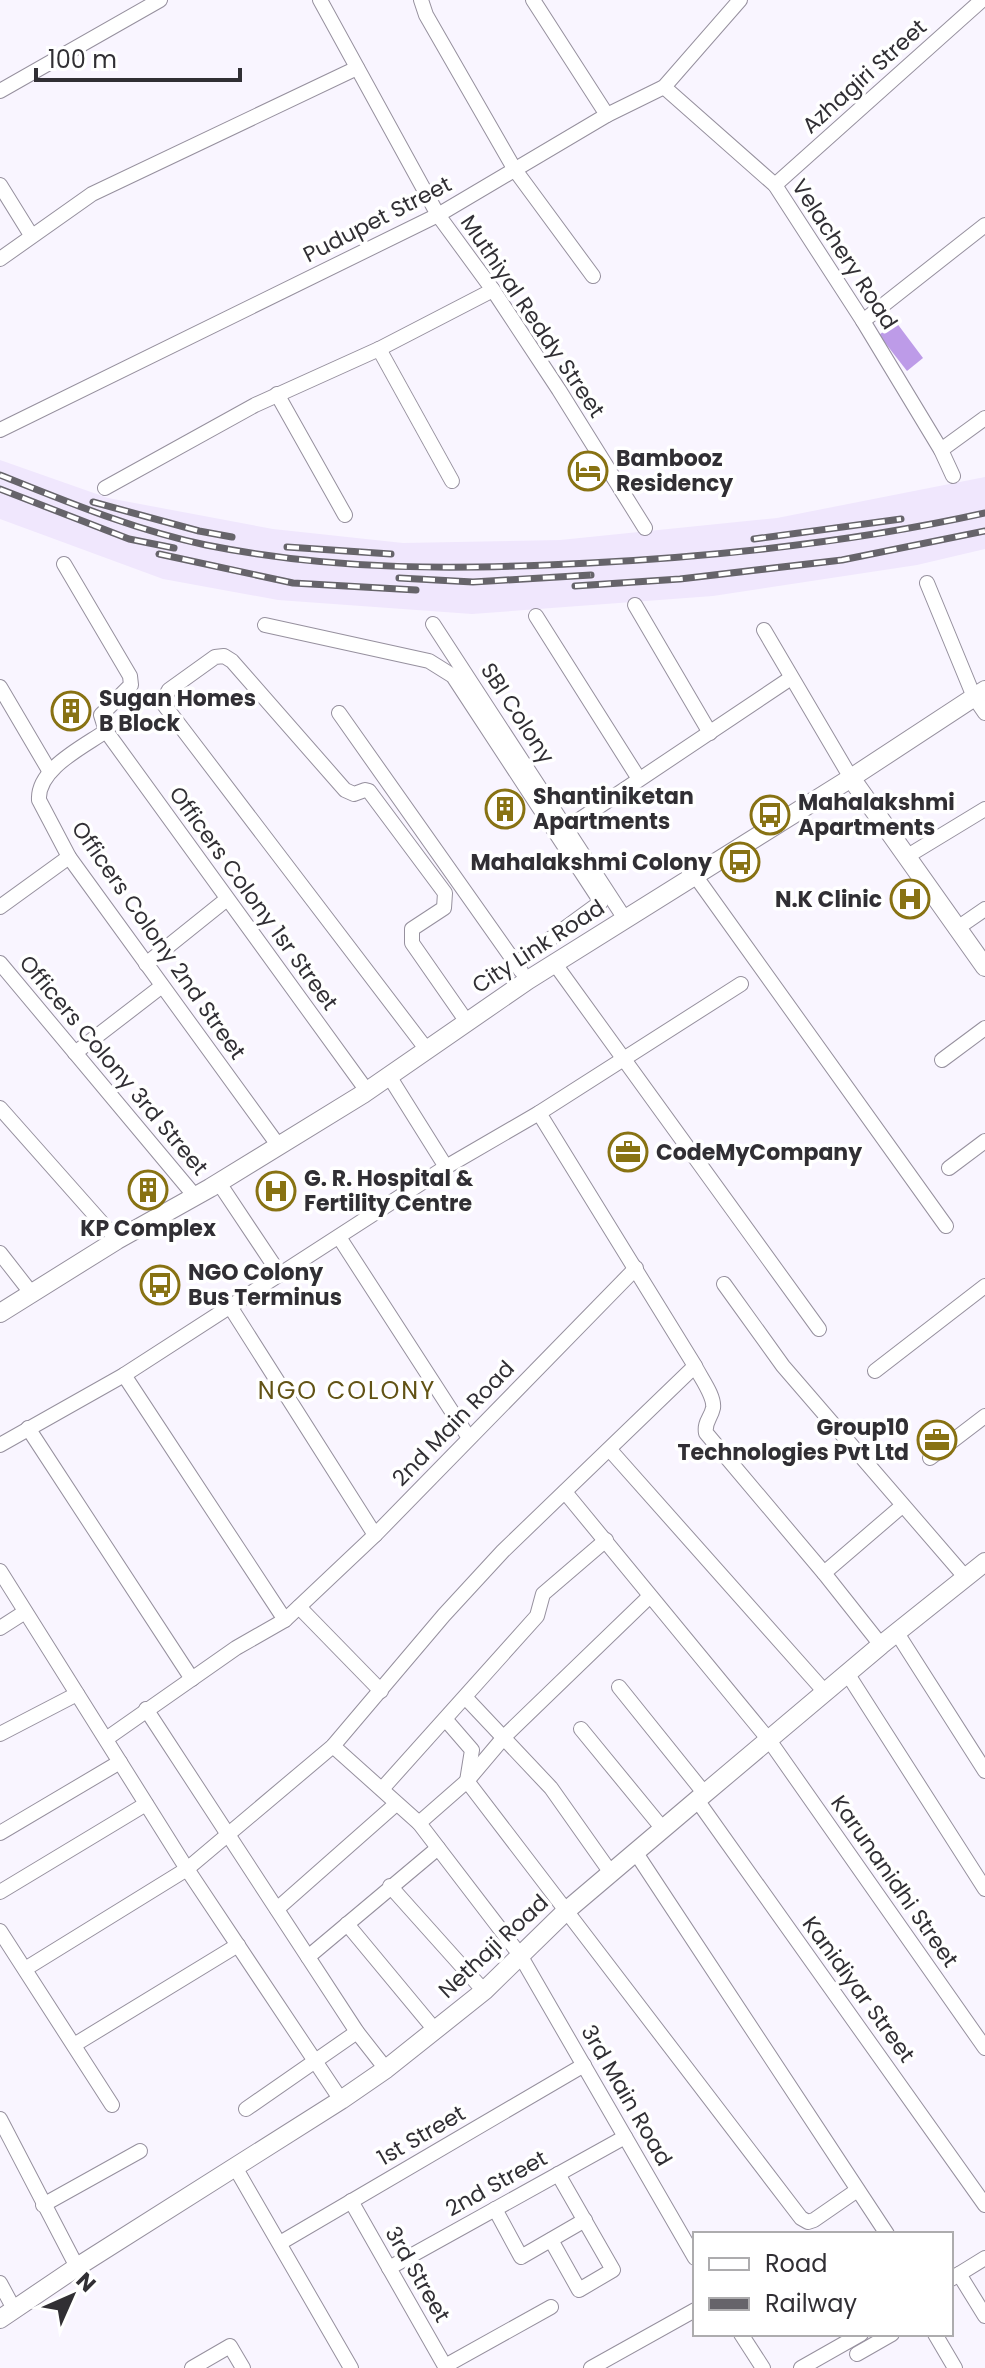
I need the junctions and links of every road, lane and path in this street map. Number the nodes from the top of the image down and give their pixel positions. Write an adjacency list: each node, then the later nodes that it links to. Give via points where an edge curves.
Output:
1 (160, 0): 9 (street)
2 (320, 0): 7 (street, Muthiyal Reddy Street)
3 (421, 0): 11 (street)
4 (533, 0): 10 (street)
5 (740, 0): 8 (street, Pudupet Street)
6 (982, 0): 13 (street, Azhagiri Street)
7 (357, 68): 14 (street, Muthiyal Reddy Street); 16 (street, via 92,194)
8 (664, 87): 10 (street, Pudupet Street); 13 (street, Velachery Road)
9 (0, 91)
10 (607, 115): 11 (street, Pudupet Street)
11 (515, 170): 14 (street, Pudupet Street); 18 (street)
12 (0, 185): 16 (street)
13 (775, 185): 20 (street, Velachery Road)
14 (438, 215): 19 (street, Muthiyal Reddy Street); 24 (street, Pudupet Street)
15 (985, 225): 20 (street)
16 (31, 235): 17 (street)
17 (0, 259)
18 (593, 276)
19 (493, 290): 21 (street); 30 (street, Muthiyal Reddy Street)
20 (863, 321): 25 (street, Velachery Road)
21 (379, 349): 22 (street); 27 (street)
22 (277, 394): 28 (street); 29 (street)
23 (985, 418): 25 (street)
24 (0, 430)
25 (941, 450): 26 (street, Velachery Road)
26 (953, 476)
27 (452, 481)
28 (105, 488)
29 (345, 515)
30 (645, 528)
31 (64, 564): 42 (street, via 130,676 127,692 101,715)
32 (927, 583): 40 (street)
33 (635, 605): 43 (street)
34 (536, 616): 46 (street)
35 (433, 624): 48 (street, SBI Colony)
36 (265, 625): 59 (street, via 429,661 453,676 601,902)
37 (764, 630): 38 (street)
38 (791, 678): 43 (street); 45 (street)
39 (0, 687): 44 (street)
40 (981, 700): 45 (street, City Link Road)
41 (339, 713): 59 (street)
42 (106, 731): 44 (street); 52 (street, Officers Colony 1sr Street)
43 (710, 733): 46 (street)
44 (50, 772): 49 (street, Officers Colony 2nd Street, via 39,800)
45 (851, 778): 50 (street); 51 (street, City Link Road)
46 (639, 779): 48 (street)
47 (985, 809): 50 (street)
48 (567, 828): 55 (street, SBI Colony)
49 (69, 857): 53 (street); 58 (street, Officers Colony 2nd Street)
50 (906, 857): 56 (street)
51 (694, 874): 55 (street, City Link Road); 81 (street)
52 (227, 899): 58 (street); 72 (street, Officers Colony 1sr Street)
53 (0, 907)
54 (985, 909): 56 (street)
55 (625, 919): 60 (street, City Link Road)
56 (956, 929): 61 (street)
57 (0, 963): 68 (street, Officers Colony 3rd Street)
58 (146, 964): 64 (street, Officers Colony 2nd Street)
59 (516, 964): 62 (street)
60 (555, 964): 62 (street, City Link Road); 69 (street)
61 (985, 967)
62 (528, 980): 65 (street, City Link Road)
63 (741, 984): 69 (street)
64 (162, 986): 68 (street); 76 (street, Officers Colony 2nd Street)
65 (467, 1022): 67 (street, City Link Road); 67 (street, via 410,936 412,929 444,908 445,893 369,791 345,790 232,661 215,657 169,690 165,706)
66 (985, 1028): 70 (street)
67 (427, 1050): 71 (street, City Link Road)
68 (75, 1053): 80 (street, Officers Colony 3rd Street)
69 (624, 1058): 74 (street); 92 (street)
70 (942, 1060)
71 (389, 1076): 72 (street, City Link Road); 77 (street)
72 (367, 1091): 76 (street, City Link Road)
73 (0, 1108): 83 (street)
74 (539, 1113): 77 (street); 85 (street)
75 (985, 1141): 78 (street)
76 (278, 1145): 79 (street, City Link Road)
77 (446, 1167): 82 (street)
78 (949, 1168)
79 (219, 1183): 80 (street, City Link Road); 86 (street)
80 (194, 1195): 83 (street, City Link Road)
81 (946, 1226)
82 (339, 1237): 86 (street); 98 (street)
83 (117, 1240): 89 (street, City Link Road)
84 (0, 1253): 89 (street)
85 (636, 1268): 93 (street); 98 (street, 2nd Main Road)
86 (279, 1273): 90 (street)
87 (724, 1284): 103 (street, via 783,1366)
88 (985, 1286): 94 (street)
89 (32, 1294): 91 (street, City Link Road)
90 (231, 1308): 95 (street); 104 (street)
91 (0, 1313)
92 (819, 1329)
93 (695, 1366): 100 (street); 108 (street, via 712,1401 706,1433)
94 (875, 1371)
95 (124, 1375): 97 (street); 113 (street)
96 (985, 1416): 101 (street)
97 (28, 1428): 99 (street); 118 (street)
98 (469, 1438): 104 (street, 2nd Main Road)
99 (0, 1445)
100 (610, 1450): 102 (street); 121 (street)
101 (930, 1458)
102 (565, 1492): 105 (street, Karunanidhi Street); 120 (street, via 493,1561)
103 (902, 1506): 108 (street); 109 (street)
104 (375, 1535): 111 (street, 2nd Main Road)
105 (606, 1540): 110 (street, Karunanidhi Street); 123 (street, via 543,1594 537,1616)
106 (985, 1562): 109 (street, Nethaji Road)
107 (0, 1571): 112 (street)
108 (824, 1573): 116 (street)
109 (966, 1578): 115 (street, Nethaji Road)
110 (650, 1596): 128 (street); 130 (street, Karunanidhi Street)
111 (299, 1607): 113 (street, 2nd Main Road); 120 (street)
112 (25, 1612): 114 (street); 122 (street)
113 (285, 1620): 118 (street, 2nd Main Road)
114 (0, 1628)
115 (897, 1633): 116 (street, Nethaji Road); 133 (street)
116 (881, 1645): 117 (street, Nethaji Road)
117 (847, 1673): 121 (street, Nethaji Road); 148 (street)
118 (192, 1679): 124 (street, 2nd Main Road)
119 (619, 1687): 136 (street, Kanidiyar Street)
120 (381, 1691): 131 (street)
121 (825, 1692): 130 (street, Nethaji Road)
122 (77, 1694): 127 (street); 129 (street)
123 (466, 1698): 125 (street); 128 (street)
124 (146, 1709): 129 (street, 2nd Main Road); 142 (street)
125 (446, 1720): 134 (street, via 472,1750); 135 (street)
126 (581, 1729): 140 (street)
127 (0, 1734)
128 (505, 1736): 134 (street); 146 (street, via 551,1788)
129 (106, 1739): 132 (street)
130 (769, 1740): 136 (street, Nethaji Road); 162 (street, Karunanidhi Street)
131 (333, 1746): 135 (street, 3rd Main Road); 142 (street)
132 (120, 1762): 137 (street); 141 (street)
133 (985, 1771)
134 (467, 1781): 139 (street); 151 (street)
135 (382, 1789): 138 (street, 3rd Main Road)
136 (701, 1797): 140 (street, Nethaji Road); 178 (street, Kanidiyar Street)
137 (146, 1804): 145 (street); 149 (street)
138 (396, 1804): 139 (street, 3rd Main Road); 150 (street)
139 (419, 1823): 143 (street, 3rd Main Road)
140 (663, 1829): 144 (street, Nethaji Road)
141 (0, 1833)
142 (227, 1836): 145 (street); 150 (street)
143 (438, 1848): 147 (street); 155 (street, 3rd Main Road)
144 (636, 1853): 146 (street, Nethaji Road); 175 (street)
145 (187, 1869): 154 (street); 157 (street)
146 (611, 1873): 151 (street, Nethaji Road)
147 (390, 1886): 152 (street); 158 (street)
148 (985, 1889)
149 (0, 1892)
150 (277, 1909): 156 (street)
151 (566, 1911): 155 (street, Nethaji Road); 175 (street, via 801,2218 814,2220)
152 (347, 1924): 156 (street); 159 (street)
153 (0, 1931): 157 (street)
154 (238, 1945): 161 (street); 163 (street)
155 (520, 1955): 158 (street, Nethaji Road); 164 (street, 3rd Main Road)
156 (308, 1957): 160 (street)
157 (25, 1969): 161 (street)
158 (484, 1991): 159 (street, Nethaji Road)
159 (435, 2030): 165 (street, Nethaji Road)
160 (357, 2032): 163 (street); 165 (street)
161 (74, 2045): 167 (street)
162 (985, 2048)
163 (316, 2062): 166 (street); 168 (street)
164 (584, 2065): 170 (street, 3rd Main Road); 176 (street, 1st Street)
165 (386, 2069): 166 (street, Nethaji Road)
166 (341, 2100): 173 (street, Nethaji Road)
167 (112, 2105)
168 (246, 2109)
169 (0, 2119): 171 (street)
170 (625, 2137): 174 (street, 2nd Street); 184 (street, 3rd Main Road)
171 (6, 2145): 177 (street)
172 (140, 2151): 177 (street)
173 (235, 2167): 183 (street); 186 (street, Nethaji Road)
174 (558, 2174): 179 (street, 2nd Street); 180 (street)
175 (856, 2191): 181 (street)
176 (351, 2201): 183 (street, 1st Street); 187 (street, 3rd Street)
177 (43, 2205): 186 (street)
178 (985, 2205)
179 (495, 2209): 182 (street, via 521,2257); 187 (street, 2nd Street)
180 (585, 2220): 182 (street); 182 (street, via 613,2270 579,2290)
181 (886, 2232)
182 (551, 2240)
183 (280, 2243): 201 (street)
184 (693, 2255)
185 (985, 2258): 188 (street)
186 (77, 2267): 192 (street, Nethaji Road)
187 (389, 2268): 198 (street, 3rd Street)
188 (955, 2276): 193 (street)
189 (0, 2283): 192 (street)
190 (551, 2307): 198 (street)
191 (693, 2311): 202 (street)
192 (7, 2314)
193 (985, 2316)
194 (742, 2336): 203 (street)
195 (884, 2336): 197 (street)
196 (936, 2336): 206 (street)
197 (856, 2343): 204 (street); 205 (street)
198 (446, 2367)
199 (192, 2368): 200 (street, via 230,2346)
200 (243, 2368)
201 (351, 2368)
202 (591, 2368)
203 (763, 2368)
204 (801, 2368)
205 (864, 2368)
206 (955, 2368)

